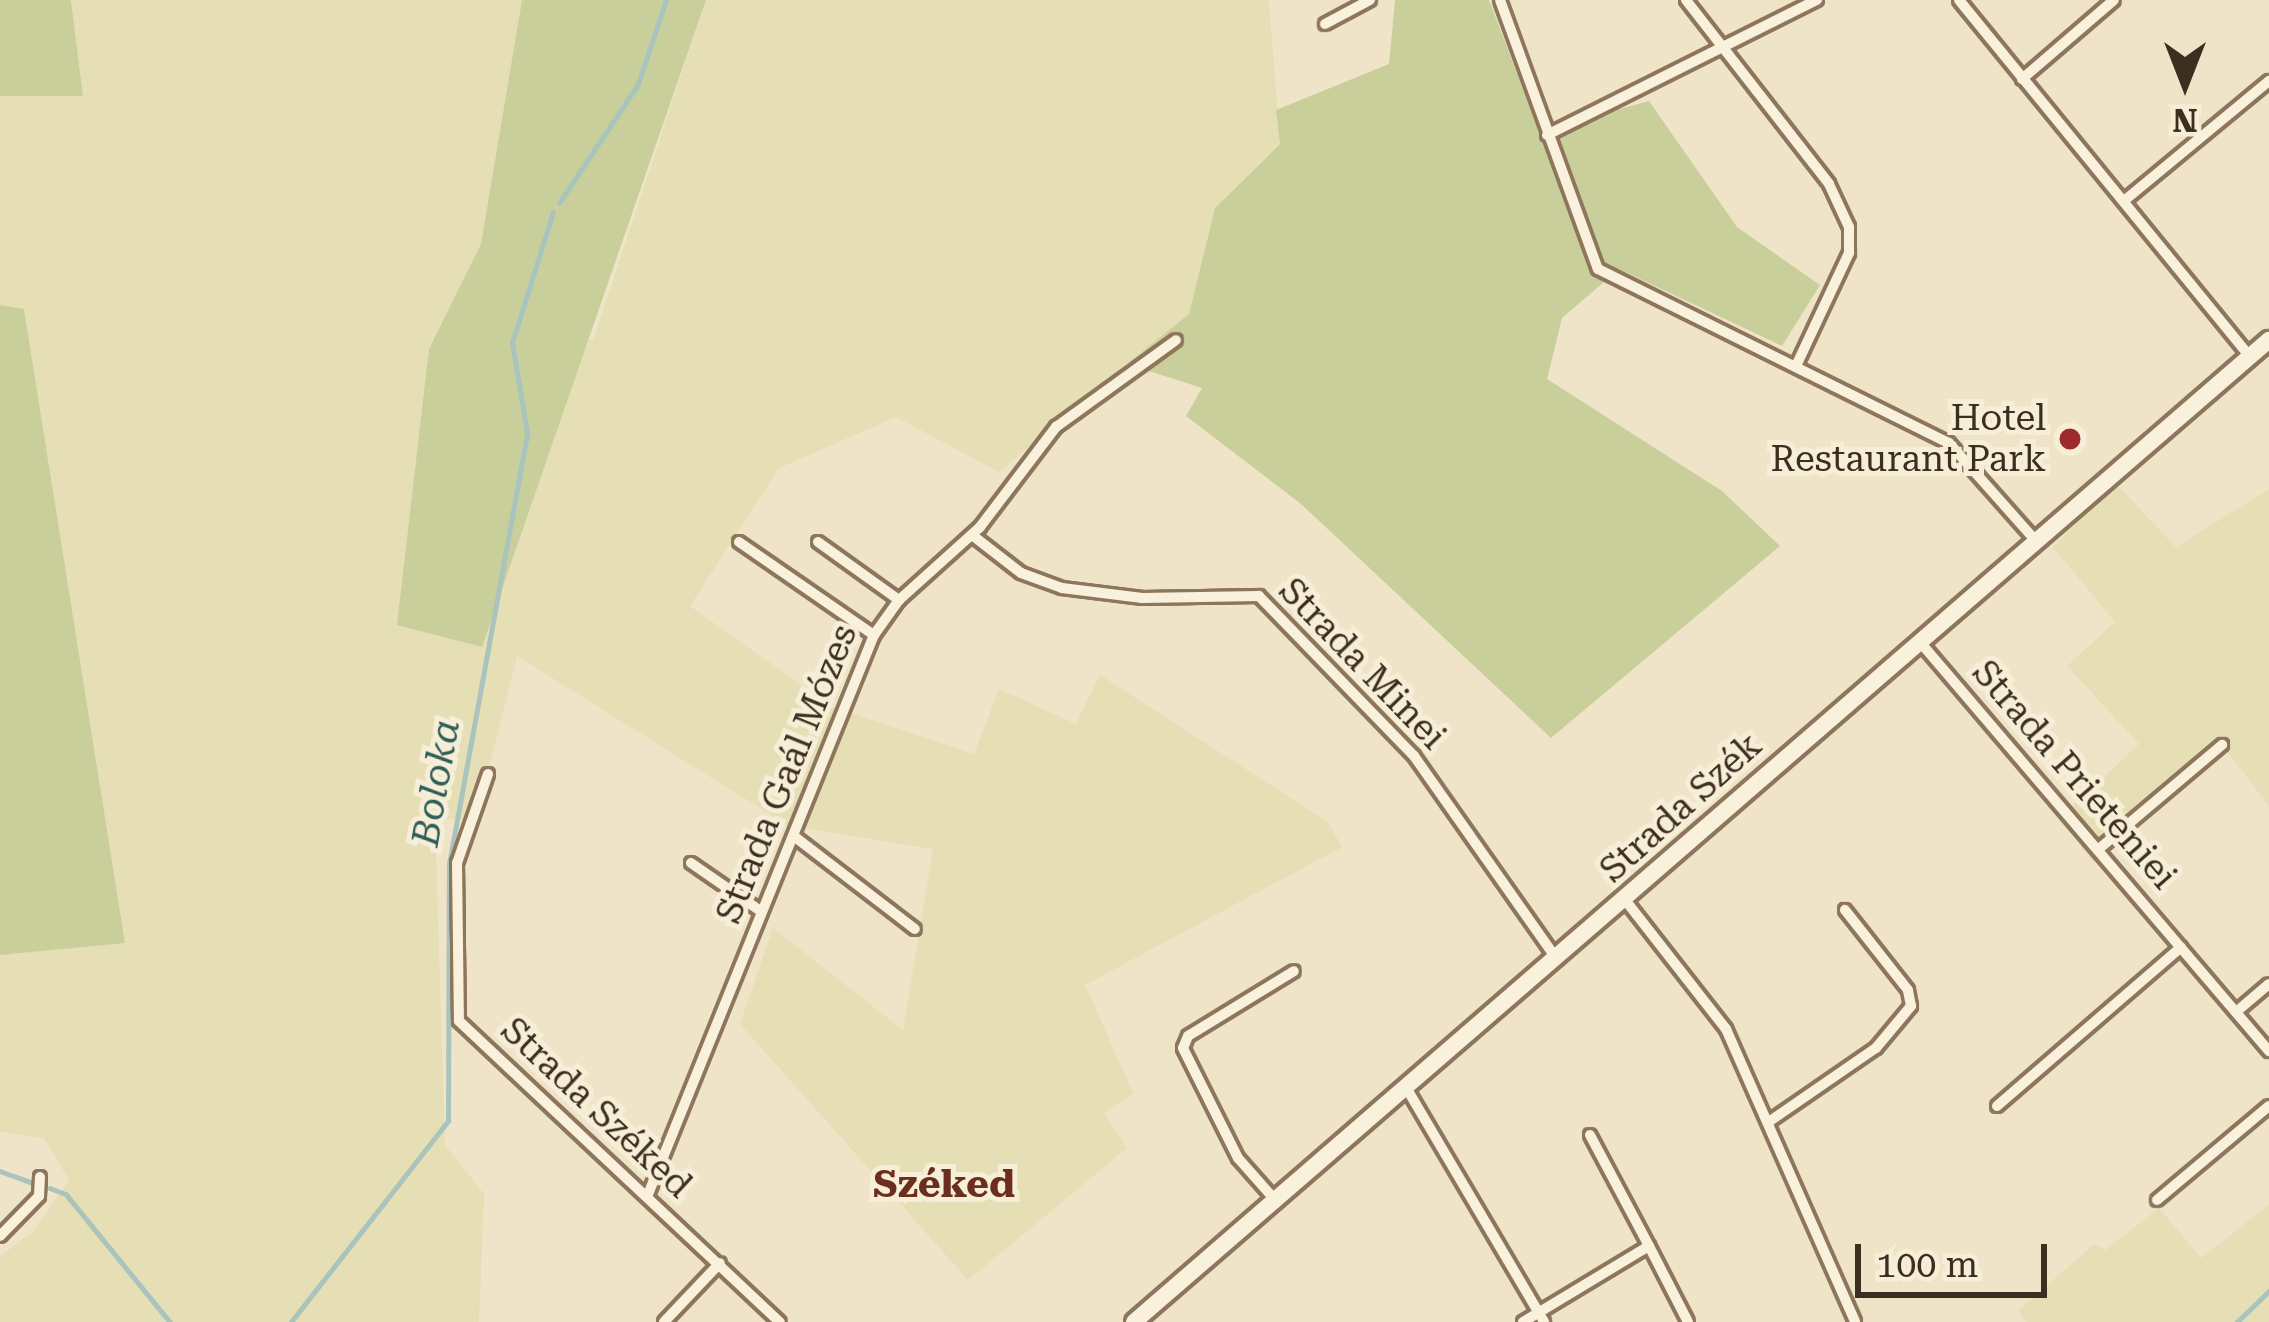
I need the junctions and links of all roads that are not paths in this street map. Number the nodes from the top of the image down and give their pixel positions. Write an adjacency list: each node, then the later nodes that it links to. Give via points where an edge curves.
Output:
1 (1370, 0): 7 (street)
2 (1499, 0): 11 (street)
3 (1687, 0): 8 (street)
4 (1817, 0): 8 (street)
5 (1959, 0): 9 (street)
6 (2114, 0): 9 (street)
7 (1324, 24)
8 (1725, 48): 11 (street); 16 (street, via 1829,184 1849,226 1849,253)
9 (2022, 79): 12 (street)
10 (2269, 81): 12 (street)
11 (1546, 135): 16 (street, via 1598,269)
12 (2125, 200): 15 (street)
13 (1176, 340): 17 (street, Strada Gaál Mózes, via 1056,427)
14 (2269, 340): 15 (street, Strada Szék)
15 (2249, 356): 18 (street, Strada Szék)
16 (1796, 366): 18 (street, via 1949,442)
17 (972, 536): 21 (street, Strada Gaál Mózes); 34 (street, Strada Minei, via 1021,573 1062,588 1142,598 1259,596 1414,756)
18 (2035, 540): 23 (street, Strada Szék)
19 (740, 542): 22 (street)
20 (818, 542): 21 (street)
21 (899, 600): 22 (street, Strada Gaál Mózes)
22 (874, 635): 26 (street, Strada Gaál Mózes)
23 (1920, 642): 27 (street, Strada Prieteniei); 29 (street, Strada Szék)
24 (2222, 745): 27 (street)
25 (488, 774): 45 (street, Strada Széked, via 457,863 459,1022)
26 (795, 837): 31 (street, Strada Gaál Mózes); 32 (street)
27 (2100, 848): 33 (street, Strada Prieteniei)
28 (691, 863): 31 (street)
29 (1626, 901): 34 (street, Strada Szék); 42 (street, via 1726,1030)
30 (1844, 910): 42 (street, via 1908,990 1911,1006 1876,1048)
31 (762, 912): 45 (street, Strada Gaál Mózes)
32 (915, 928)
33 (2180, 947): 37 (street, Strada Prieteniei); 40 (street)
34 (1558, 960): 39 (street, Strada Szék)
35 (1294, 971): 47 (street, via 1188,1036 1183,1048 1238,1158)
36 (2269, 984): 37 (street)
37 (2236, 1012): 38 (street, Strada Prieteniei)
38 (2269, 1051)
39 (1407, 1089): 47 (street, Strada Szék); 51 (street)
40 (1997, 1106)
41 (2269, 1106): 46 (street)
42 (1770, 1121): 58 (street)
43 (1590, 1136): 49 (street)
44 (40, 1178): 48 (street, via 39,1196)
45 (647, 1197): 50 (street, Strada Széked)
46 (2157, 1200)
47 (1276, 1201): 54 (street, Strada Szék)
48 (0, 1236)
49 (1648, 1246): 51 (street); 57 (street)
50 (720, 1263): 52 (street); 53 (street, Strada Széked)
51 (1537, 1309): 55 (street); 56 (street)
52 (664, 1322)
53 (780, 1322)
54 (1134, 1322)
55 (1523, 1322)
56 (1544, 1322)
57 (1688, 1322)
58 (1855, 1322)

